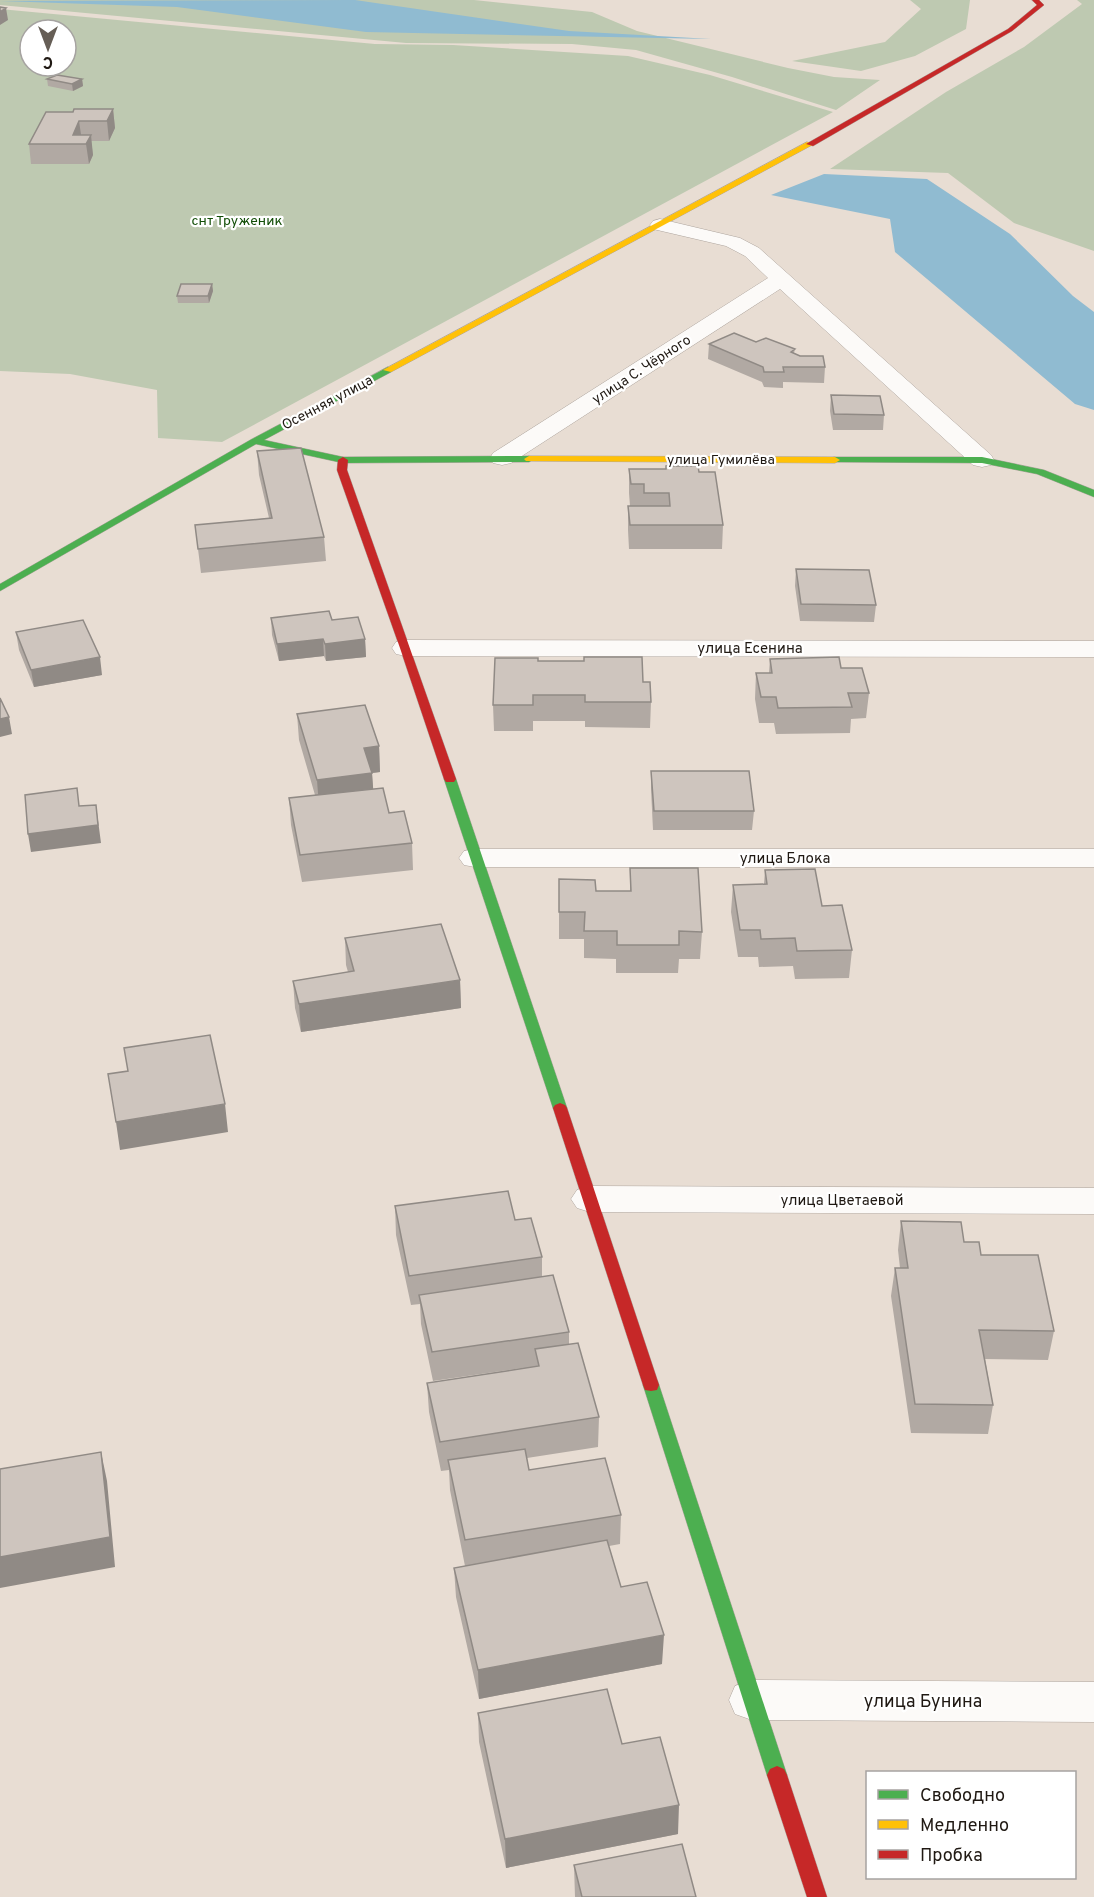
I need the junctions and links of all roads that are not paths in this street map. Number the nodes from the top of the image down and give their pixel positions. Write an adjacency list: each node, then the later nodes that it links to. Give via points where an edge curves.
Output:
1 (1035, 0): 2 (street, Осенняя улица, via 1041,5 1010,30)
2 (660, 225): 3 (street, via 733,242 752,252); 4 (street, Осенняя улица)
3 (781, 279): 5 (street, улица С. Чёрного); 7 (street)
4 (255, 441): 6 (street, улица Гумилёва); 9 (street, Осенняя улица)
5 (502, 458): 6 (street, улица Гумилёва); 7 (street, улица Гумилёва)
6 (343, 460): 10 (street, via 342,470)
7 (982, 460): 8 (street, улица Гумилёва, via 1040,472)
8 (1094, 494)
9 (0, 588)
10 (406, 648): 11 (street, улица Есенина); 12 (street)
11 (1094, 649)
12 (475, 858): 13 (street, улица Блока); 14 (street)
13 (1094, 858)
14 (590, 1198): 15 (street, улица Цветаевой); 16 (street)
15 (1094, 1201)
16 (752, 1700): 17 (street, улица Бунина); 18 (street)
17 (1094, 1702)
18 (817, 1897)

